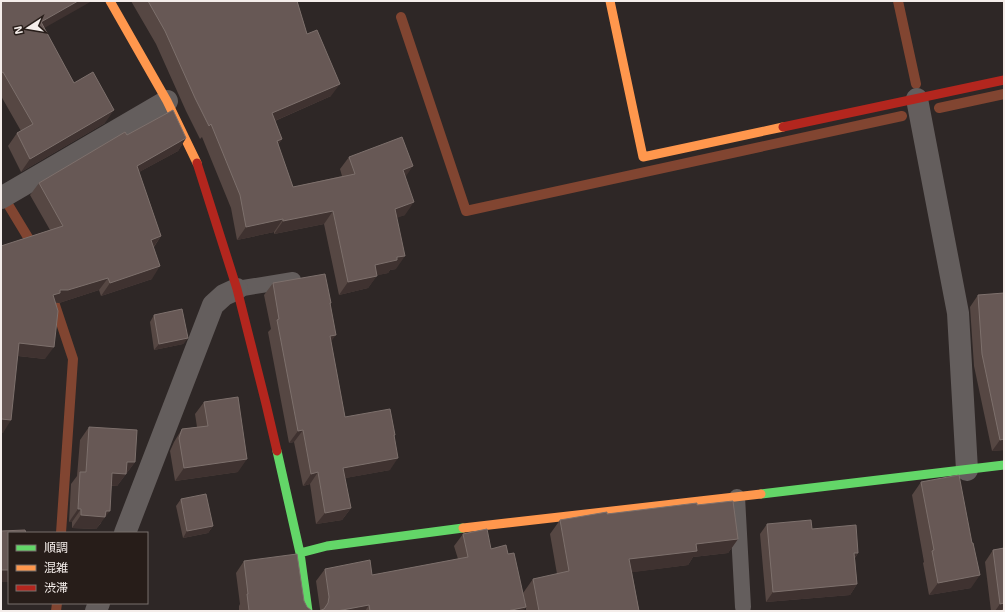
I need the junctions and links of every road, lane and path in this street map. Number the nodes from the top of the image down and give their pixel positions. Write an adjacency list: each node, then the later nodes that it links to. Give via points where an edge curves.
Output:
1 (110, 1): 5 (street)
2 (610, 1): 4 (street, via 643,157)
3 (1004, 80): 4 (street)
4 (917, 99): 10 (street, via 958,313)
5 (167, 101): 6 (street); 8 (street, via 199,166)
6 (1, 198)
7 (306, 278): 8 (lane)
8 (238, 289): 12 (street, via 224,295 212,305); 13 (street)
9 (1004, 465): 10 (street)
10 (967, 470): 11 (street)
11 (737, 497): 13 (street, via 484,525 327,546); 14 (lane)
12 (126, 532)
13 (300, 554): 15 (street)
14 (743, 607)
15 (308, 611)

